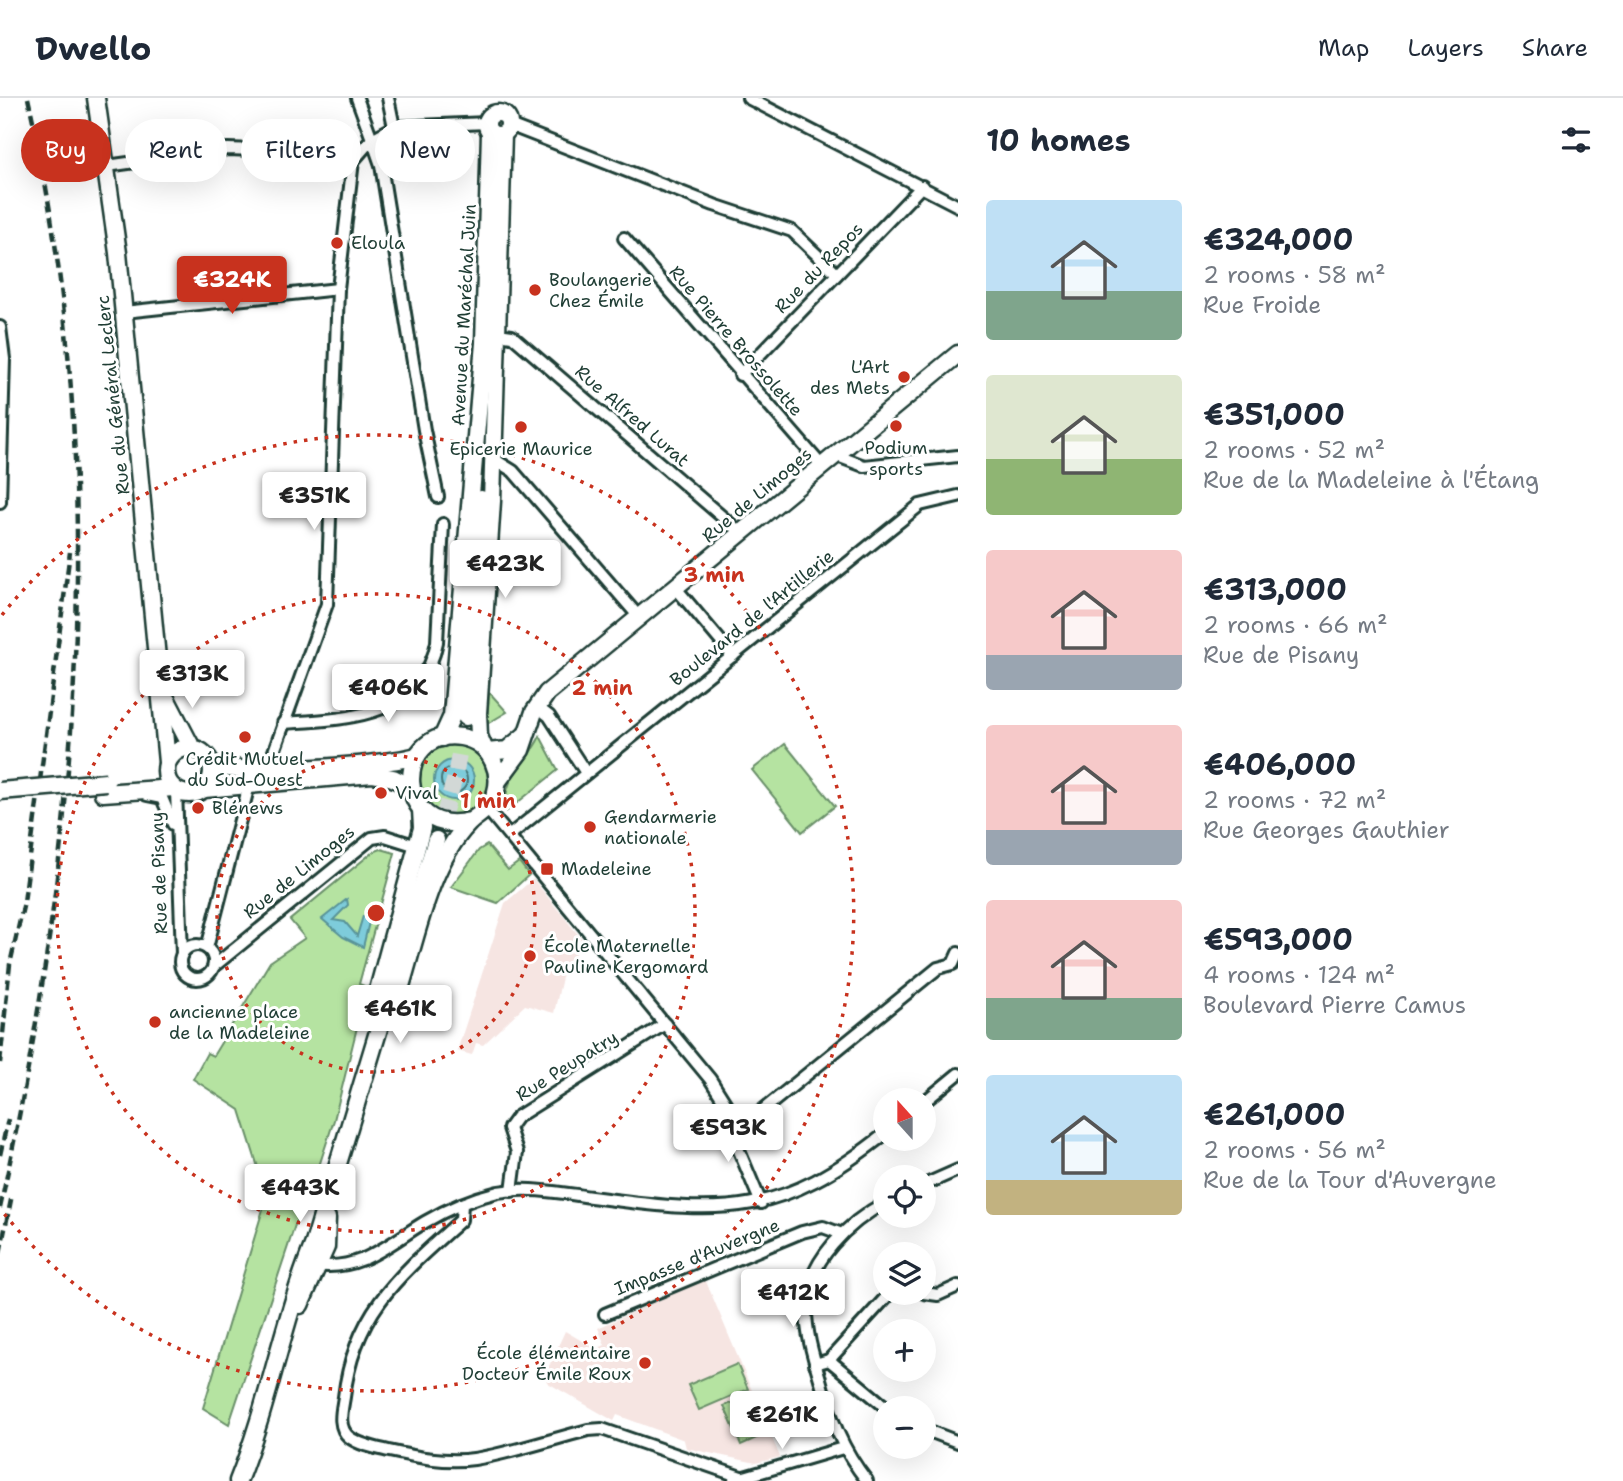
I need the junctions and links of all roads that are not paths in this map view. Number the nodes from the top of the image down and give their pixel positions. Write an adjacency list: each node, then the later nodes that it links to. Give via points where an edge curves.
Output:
1 (96, 98): 7 (main road, Rue du Général Leclerc)
2 (357, 98): 12 (street)
3 (388, 98): 8 (street)
4 (492, 98): 9 (main road, Avenue du Maréchal Juin)
5 (506, 98): 9 (main road, Avenue du Maréchal Juin)
6 (748, 98): 16 (street)
7 (99, 119)
8 (392, 119)
9 (497, 124): 10 (street); 19 (street, via 792,231); 23 (main road, Avenue du Maréchal Juin); 29 (main road, Avenue du Maréchal Juin)
10 (475, 125)
11 (375, 137): 12 (street)
12 (372, 139): 20 (street, via 353,161); 32 (street, via 381,165)
13 (241, 150): 14 (street)
14 (111, 165)
15 (109, 182): 21 (main road, Rue du Général Leclerc)
16 (922, 186): 17 (street); 19 (street, Rue du Repos)
17 (958, 206)
18 (624, 238): 26 (street, Rue Pierre Brossolette)
19 (837, 274): 26 (street, Rue du Repos)
20 (338, 289): 21 (street); 44 (street, via 327,604)
21 (124, 312): 41 (main road, Rue du Général Leclerc)
22 (0, 327): 25 (street)
23 (498, 334): 29 (main road, Avenue du Maréchal Juin); 35 (street, Rue Alfred Lurat, via 516,339)
24 (958, 354): 27 (main road, Rue de Limoges)
25 (2, 359): 33 (street)
26 (740, 375): 30 (street, Rue Pierre Brossolette)
27 (835, 455): 28 (street, via 864,466); 30 (main road, Rue de Limoges)
28 (958, 456)
29 (484, 458): 37 (street, via 513,471); 39 (main road, Avenue du Maréchal Juin); 43 (main road, Avenue du Maréchal Juin); 48 (main road, Avenue du Maréchal Juin, via 488,574 478,713 479,736)
30 (822, 466): 35 (main road, Rue de Limoges)
31 (958, 496): 40 (street, Boulevard de l'Artillerie, via 920,505)
32 (438, 497)
33 (0, 502)
34 (443, 524): 38 (street)
35 (741, 533): 36 (main road, Rue de Limoges)
36 (675, 587): 37 (main road, Rue de Limoges); 40 (street)
37 (639, 617): 42 (main road, Rue de Limoges)
38 (437, 642): 39 (street); 44 (street, via 434,657 419,680 384,709 357,718)
39 (458, 645): 46 (main road, Avenue du Maréchal Juin, via 452,716)
40 (733, 656): 53 (street, Boulevard de l'Artillerie)
41 (161, 690): 47 (main road); 51 (main road)
42 (536, 706): 45 (main road, Rue de Limoges); 53 (street, via 556,724)
43 (466, 717)
44 (283, 723): 52 (street)
45 (529, 727): 48 (main road, via 516,745); 54 (main road, Rue de Limoges, via 522,750)
46 (442, 738): 48 (main road, via 464,737); 49 (main road)
47 (192, 748): 50 (main road, via 204,753); 51 (main road, via 177,751)
48 (486, 750): 54 (main road)
49 (417, 756): 52 (main road); 56 (main road)
50 (211, 764): 52 (main road, via 228,771); 59 (main road, via 211,778)
51 (167, 765): 57 (main road, via 140,779); 58 (main road)
52 (267, 771)
53 (586, 773): 65 (street, Boulevard de l'Artillerie)
54 (498, 781): 63 (main road)
55 (249, 785): 56 (main road, via 372,774); 59 (main road); 69 (street)
56 (411, 787): 62 (main road)
57 (105, 788): 58 (main road); 60 (main road, bridge); 61 (main road); 66 (street, via 160,796)
58 (175, 789): 59 (main road, via 193,794); 66 (street, Rue de Pisany)
59 (204, 789)
60 (0, 791)
61 (0, 801)
62 (421, 809): 64 (main road, via 439,821); 68 (main road, via 422,828)
63 (487, 809): 64 (main road); 65 (street)
64 (470, 821): 78 (main road, via 438,873 401,991)
65 (510, 835): 74 (street)
66 (177, 836): 71 (street, Rue de Pisany)
67 (436, 840): 78 (main road)
68 (416, 846): 73 (street, Rue de Limoges, via 385,836 372,838); 78 (main road, via 365,1040)
69 (207, 948): 71 (street, via 196,945); 73 (street)
70 (958, 953): 72 (street)
71 (182, 954): 73 (street, via 181,968 193,978 208,975)
72 (955, 965): 77 (street, via 938,968 914,986 758,1114 749,1120)
73 (214, 966)
74 (665, 1024): 77 (street); 82 (street, Rue Peupatry, via 517,1117 509,1128 517,1152)
75 (958, 1074): 76 (street)
76 (936, 1092)
77 (734, 1117): 83 (street, via 735,1141)
78 (352, 1120): 87 (main road)
79 (873, 1142): 83 (street, via 831,1173)
80 (958, 1170): 81 (street)
81 (936, 1180)
82 (512, 1191): 83 (street, via 711,1209); 84 (street)
83 (761, 1203)
84 (462, 1204): 87 (street, via 363,1261); 99 (street, via 461,1220 385,1291 360,1333 348,1366 341,1421 350,1438 375,1448 454,1460 602,1429)
85 (873, 1209): 86 (street)
86 (842, 1234): 91 (street, Impasse d'Auvergne, via 823,1227 802,1233); 93 (street, via 825,1254 806,1305)
87 (312, 1264): 98 (main road)
88 (958, 1286): 89 (street)
89 (936, 1295)
90 (879, 1305): 92 (street)
91 (605, 1314)
92 (829, 1360): 93 (street); 94 (street)
93 (815, 1364): 97 (street)
94 (873, 1397)
95 (936, 1434): 96 (street)
96 (958, 1442)
97 (842, 1448): 99 (street); 100 (street)
98 (240, 1478)
99 (736, 1479)
100 (867, 1481)

